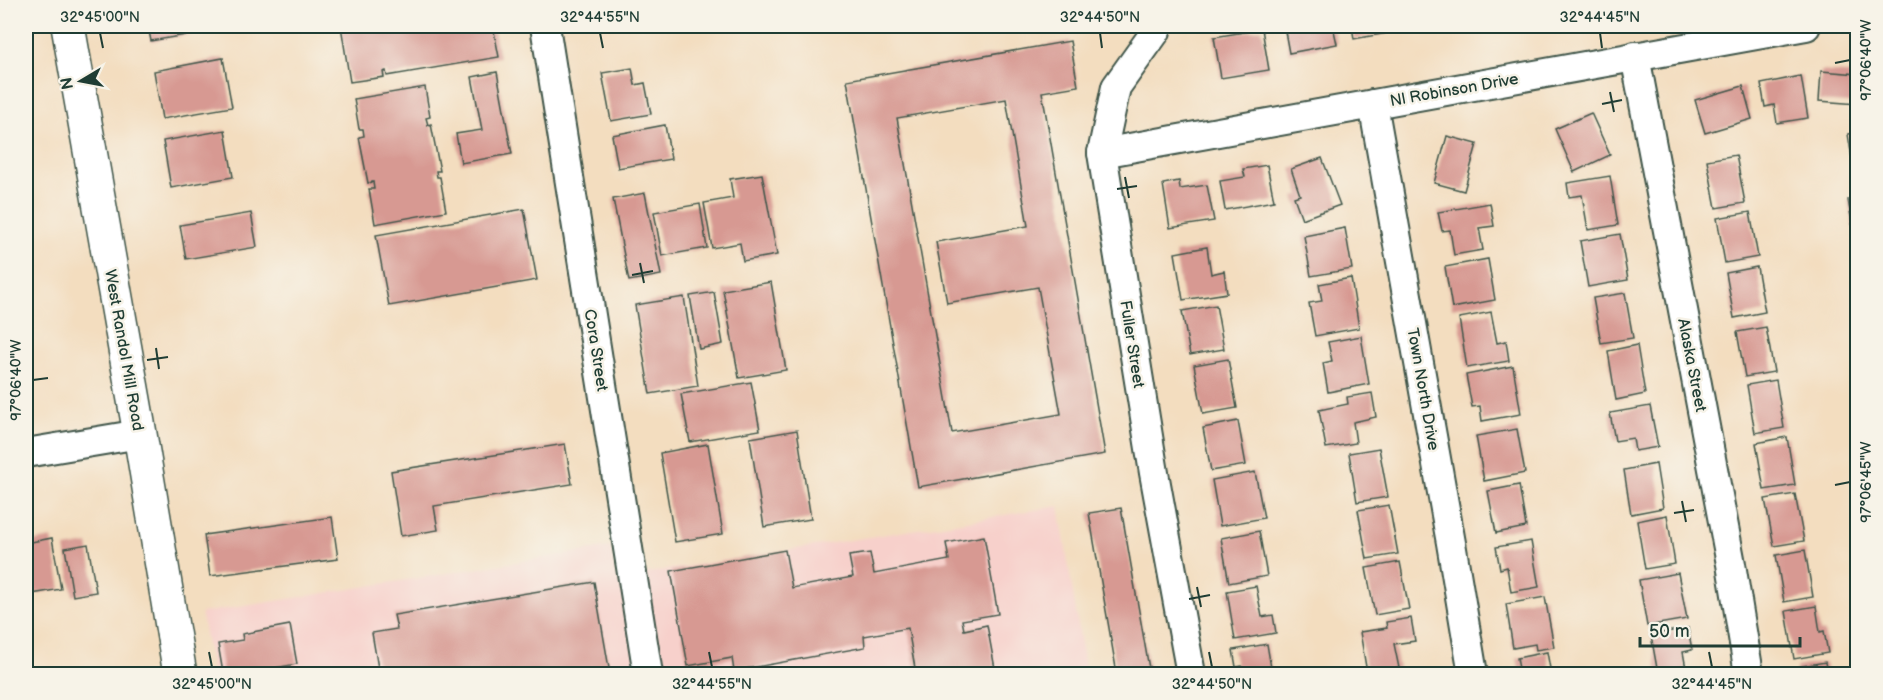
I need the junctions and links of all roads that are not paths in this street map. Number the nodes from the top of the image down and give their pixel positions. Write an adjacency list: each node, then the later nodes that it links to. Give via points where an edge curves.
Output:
1 (68, 26): 8 (main road, West Randol Mill Road)
2 (545, 26): 11 (street, Cora Street)
3 (1156, 26): 7 (street, Fuller Street, via 1116,87)
4 (1806, 26): 5 (street, Nl Robinson Drive)
5 (1635, 56): 6 (street, Nl Robinson Drive); 14 (street, Alaska Street)
6 (1373, 104): 7 (street, Nl Robinson Drive); 13 (street, Town North Drive)
7 (1102, 153): 12 (street, Fuller Street)
8 (140, 434): 9 (street); 10 (main road, West Randol Mill Road)
9 (26, 453)
10 (180, 675)
11 (648, 675)
12 (1191, 675)
13 (1473, 675)
14 (1749, 675)

